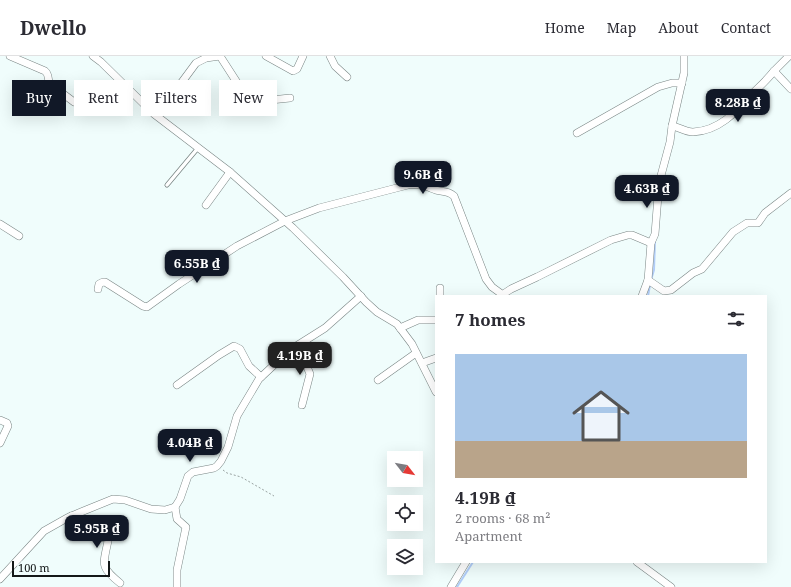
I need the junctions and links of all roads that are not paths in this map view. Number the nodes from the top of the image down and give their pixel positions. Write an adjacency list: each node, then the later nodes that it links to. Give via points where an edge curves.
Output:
1 (10, 56): 19 (street, via 45,71 50,84)
2 (93, 56): 11 (street)
3 (106, 56): 11 (street)
4 (220, 56): 10 (street); 17 (street, via 251,102)
5 (266, 56): 6 (street, via 293,71 297,69)
6 (303, 56)
7 (330, 56): 13 (street, via 335,66)
8 (684, 56): 15 (street)
9 (789, 56): 12 (street)
10 (197, 58): 14 (street)
11 (101, 62): 18 (street)
12 (774, 72): 16 (street); 21 (street, via 722,123 694,132)
13 (347, 77)
14 (183, 80)
15 (682, 83): 21 (street); 22 (street, via 658,87)
16 (791, 89)
17 (290, 98)
18 (141, 101)
19 (74, 102)
20 (157, 116): 23 (street)
21 (676, 127): 31 (street, via 658,188 655,234)
22 (577, 133)
23 (199, 147): 24 (street); 25 (lane)
24 (230, 172): 27 (street); 28 (street)
25 (167, 185)
26 (791, 193): 32 (street, via 765,213 758,222 747,223 732,232 702,269 675,288 667,292)
27 (206, 205)
28 (285, 221): 34 (street, via 237,246 147,307 105,282 99,284); 36 (street, via 319,208 408,184 430,186 435,190 450,192 454,196 486,279); 39 (street)
29 (0, 224): 30 (street)
30 (19, 236)
31 (651, 243): 32 (street); 37 (street, via 632,235 611,240 511,289)
32 (651, 282): 38 (street)
33 (440, 288): 35 (street)
34 (98, 289)
35 (440, 295)
36 (502, 295)
37 (504, 295)
38 (643, 295)
39 (361, 296): 41 (street, via 377,312); 42 (street, via 325,328)
40 (435, 320): 41 (street, via 418,320)
41 (400, 328): 43 (street)
42 (295, 347): 46 (street); 50 (street, via 310,374)
43 (416, 352): 45 (street); 47 (street)
44 (435, 358): 45 (street)
45 (422, 363): 49 (street)
46 (261, 376): 48 (street, via 249,366 240,348 234,346); 53 (street, via 240,409 225,454 218,466 193,472 188,476)
47 (378, 380)
48 (177, 385)
49 (435, 390)
50 (302, 405)
51 (0, 420): 52 (street, via 8,426)
52 (0, 442)
53 (175, 507): 54 (street, via 165,510 151,509 125,500 113,499); 59 (street, via 177,519 186,527 177,570)
54 (71, 516): 57 (street, via 41,534); 58 (street, via 86,536 107,538 104,567)
55 (465, 563): 60 (street)
56 (639, 563): 61 (street)
57 (0, 580)
58 (120, 582)
59 (177, 587)
60 (451, 587)
61 (671, 587)

